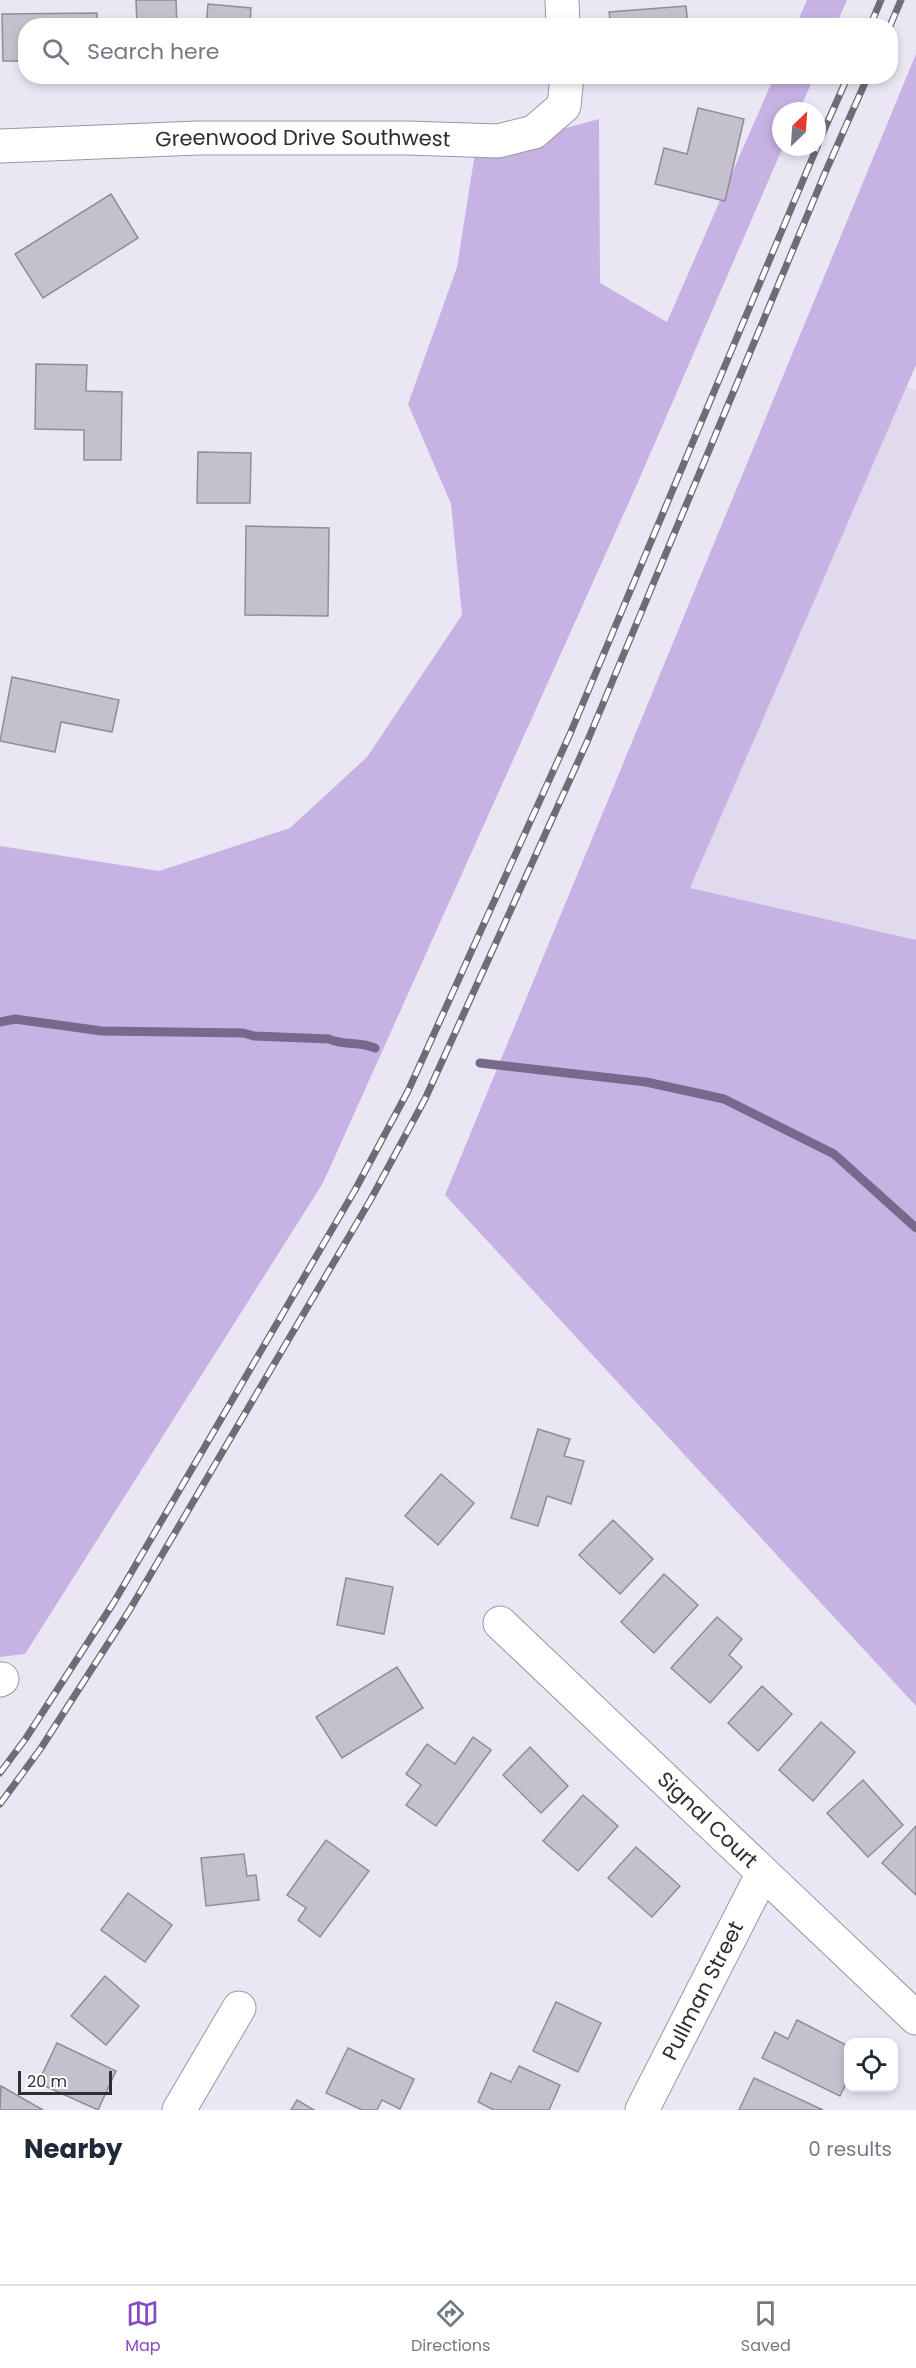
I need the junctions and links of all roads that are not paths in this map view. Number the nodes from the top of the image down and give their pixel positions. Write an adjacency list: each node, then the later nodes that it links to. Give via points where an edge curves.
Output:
1 (562, 0): 2 (street)
2 (563, 18)
3 (566, 84): 4 (street, Greenwood Drive Southwest, via 564,106 534,132 498,141 198,138)
4 (0, 146)
5 (500, 1623): 6 (street, Signal Court)
6 (763, 1873): 8 (street, Signal Court); 10 (street, Pullman Street)
7 (239, 2008): 9 (street)
8 (916, 2018)
9 (178, 2110)
10 (642, 2110)

